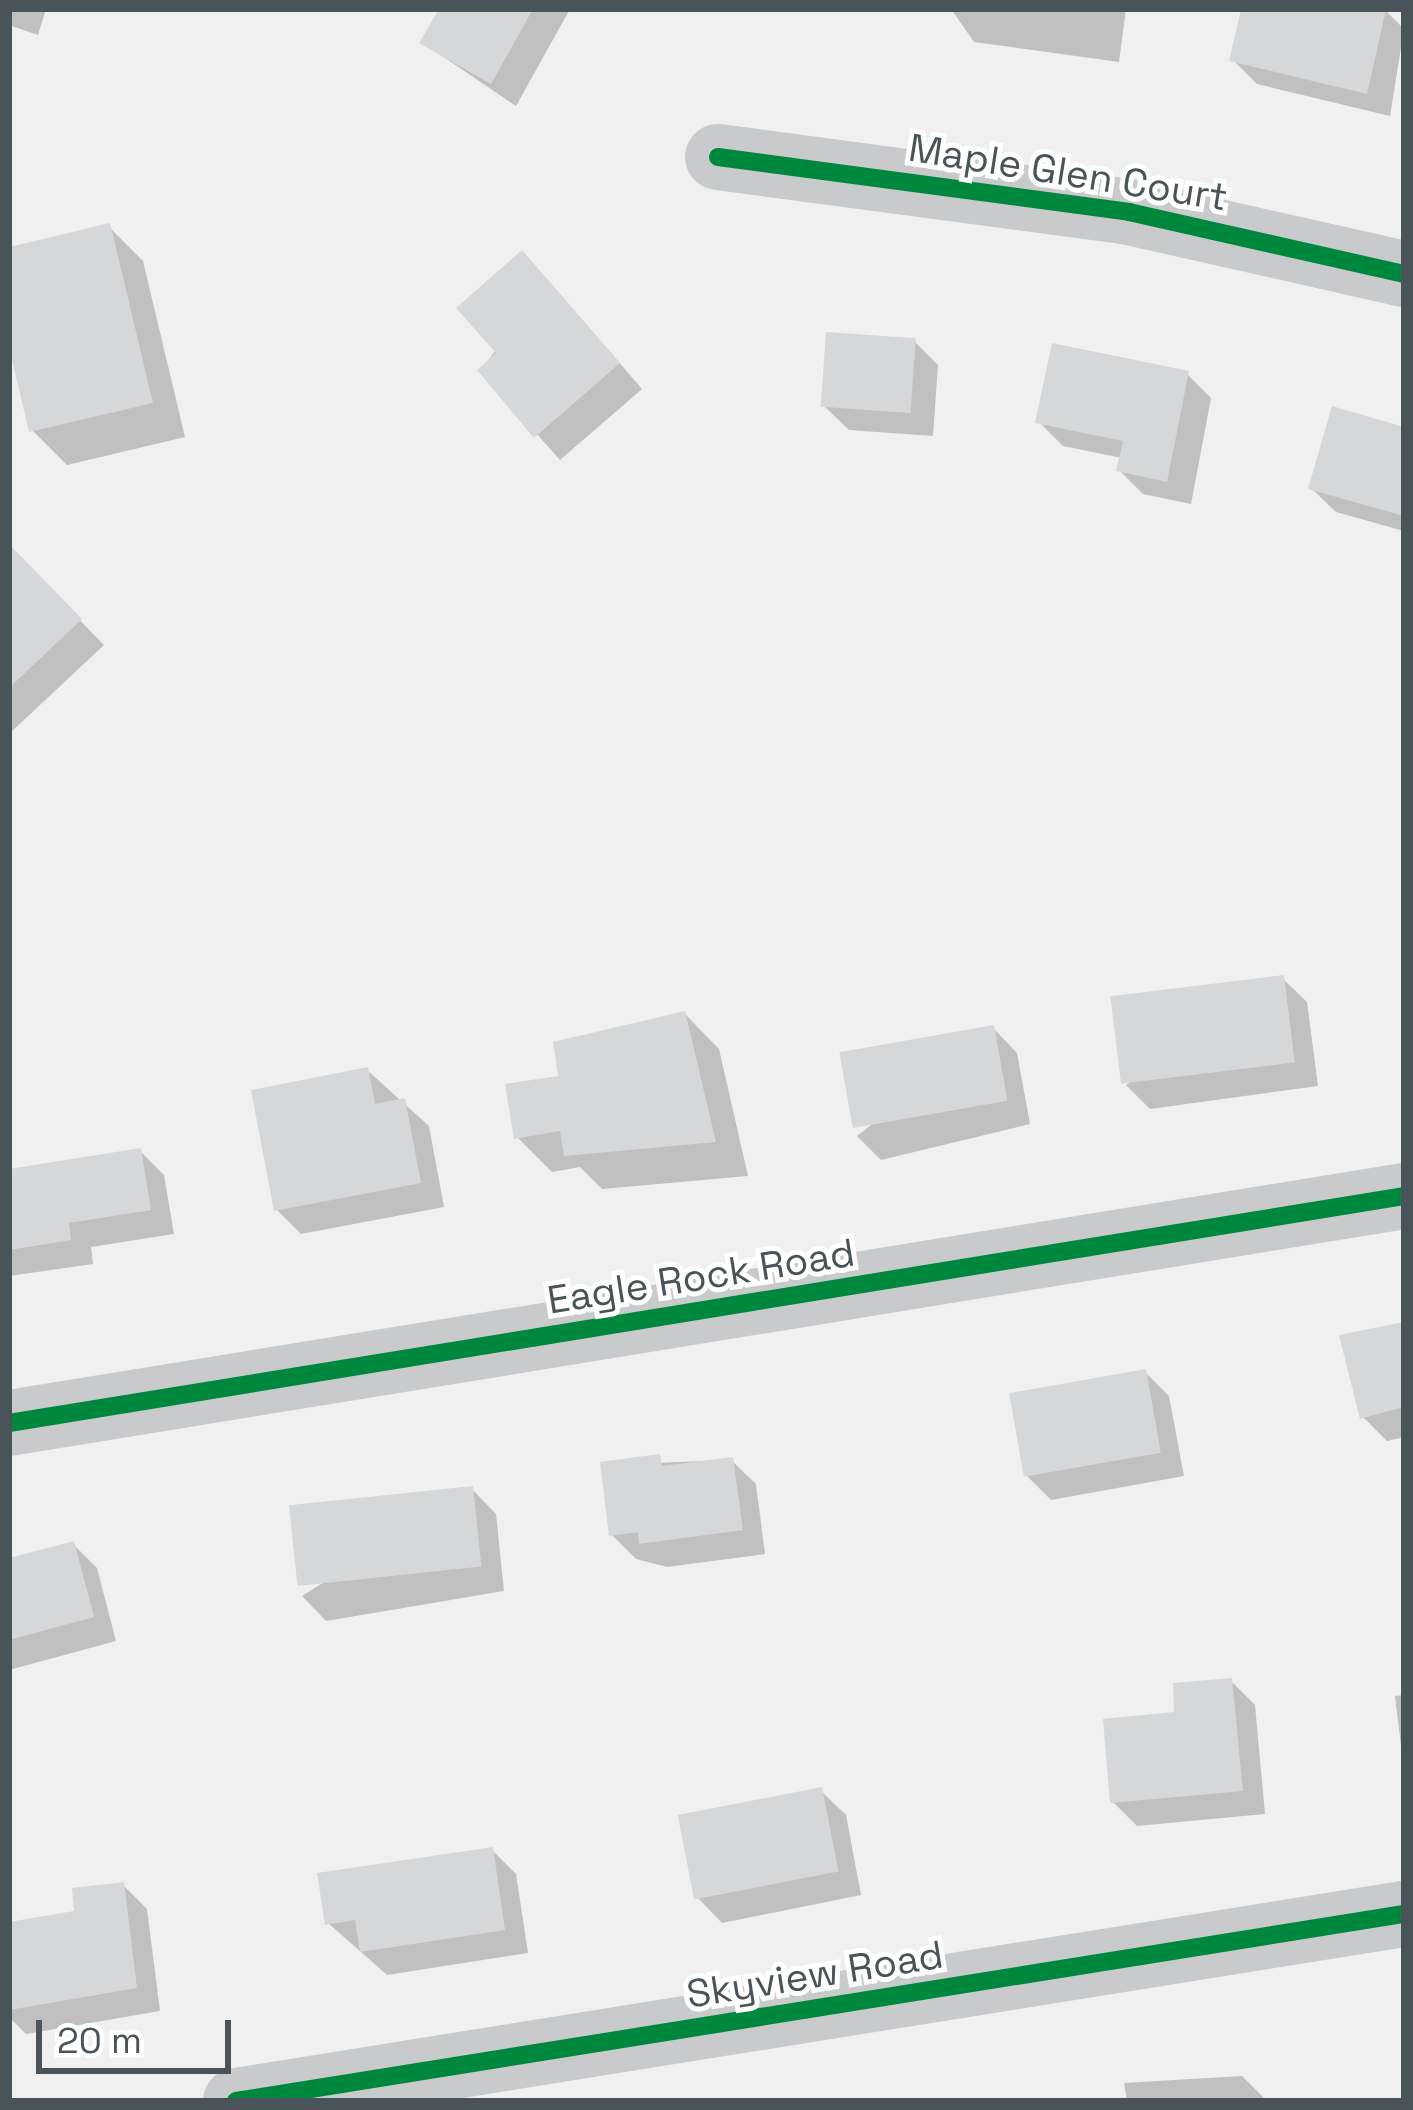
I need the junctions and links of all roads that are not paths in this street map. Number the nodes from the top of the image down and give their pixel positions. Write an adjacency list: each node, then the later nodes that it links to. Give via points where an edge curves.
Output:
1 (718, 157): 2 (street, Maple Glen Court, via 1129,212)
2 (1404, 274)
3 (1404, 1196): 4 (street, Eagle Rock Road)
4 (9, 1423)
5 (1404, 1914): 6 (street, Skyview Road)
6 (236, 2101)

